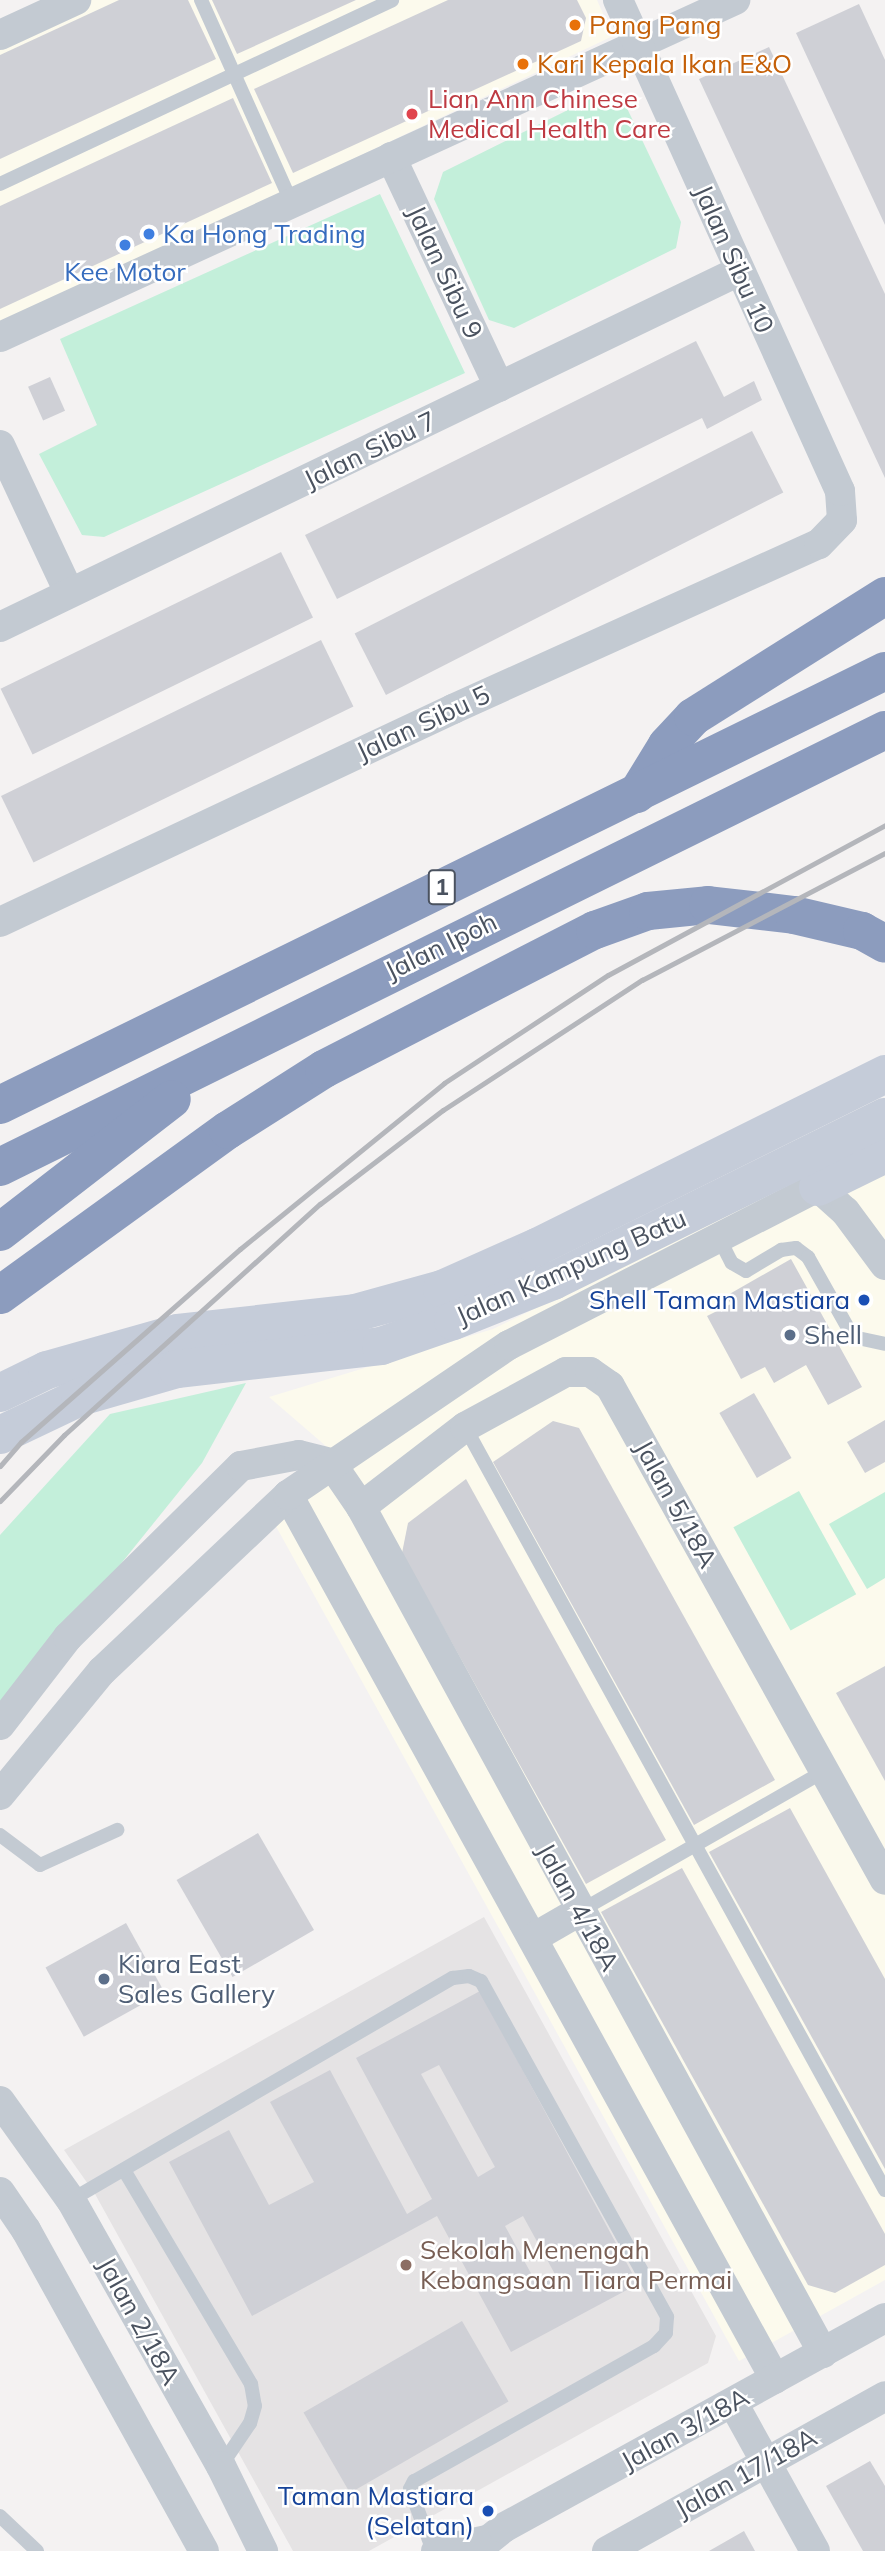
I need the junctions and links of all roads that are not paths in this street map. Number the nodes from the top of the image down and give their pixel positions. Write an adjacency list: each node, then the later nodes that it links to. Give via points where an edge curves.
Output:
1 (76, 0): 6 (street)
2 (201, 0): 8 (lane)
3 (392, 0): 8 (lane)
4 (618, 0): 7 (street, Jalan Sibu 10)
5 (735, 0): 7 (street)
6 (0, 35)
7 (639, 43): 9 (street); 12 (street, Jalan Sibu 10)
8 (234, 72): 10 (lane); 11 (lane)
9 (391, 157): 11 (street); 14 (street, Jalan Sibu 9)
10 (0, 184)
11 (292, 203): 13 (street)
12 (739, 271): 14 (street, Jalan Sibu 7); 16 (street, Jalan Sibu 10, via 840,491)
13 (0, 337)
14 (499, 387): 17 (street, Jalan Sibu 7)
15 (0, 446): 17 (street)
16 (842, 520): 23 (street, Jalan Sibu 5, via 819,544 453,709)
17 (69, 592): 19 (street, Jalan Sibu 7)
18 (873, 602): 22 (highway, via 693,717 667,745)
19 (0, 627)
20 (885, 671): 22 (highway, Jalan Ipoh / 1)
21 (885, 730): 25 (highway, Jalan Ipoh / 1)
22 (637, 794): 27 (highway, Jalan Ipoh / 1)
23 (0, 922)
24 (885, 944): 35 (highway, via 862,931 794,915 708,905 648,911 595,930 324,1069 228,1130)
25 (249, 1040): 30 (highway, Jalan Ipoh / 1); 32 (highway)
26 (885, 1074): 37 (street, Jalan Kampung Batu, via 537,1247 442,1289 355,1313 178,1333 47,1370)
27 (0, 1105)
28 (885, 1117): 39 (street, Jalan Kampung Batu, via 553,1281 453,1321 381,1346 177,1369 80,1397)
29 (885, 1154): 31 (street)
30 (0, 1167)
31 (818, 1187): 33 (street); 34 (street, via 845,1211)
32 (0, 1233)
33 (719, 1238): 36 (lane, via 732,1264 746,1271 781,1250 796,1248 808,1257 853,1337 867,1344); 40 (street, via 509,1345)
34 (885, 1265)
35 (0, 1295)
36 (885, 1344)
37 (0, 1393)
38 (465, 1427): 42 (street, Jalan 5/18A); 44 (street, Jalan 5/18A, via 566,1372 590,1372 610,1385); 48 (lane)
39 (0, 1435)
40 (331, 1463): 41 (street); 42 (street, Jalan 4/18A); 43 (street, via 299,1455 241,1466 68,1637)
41 (288, 1495): 45 (street, via 102,1671); 51 (street, Jalan 4/18A)
42 (361, 1507): 50 (street, Jalan 4/18A)
43 (0, 1725)
44 (824, 1771): 48 (lane); 49 (street, Jalan 5/18A)
45 (0, 1795)
46 (117, 1830): 47 (lane, via 40,1865)
47 (0, 1835)
48 (694, 1845): 50 (lane); 54 (lane)
49 (884, 1876)
50 (580, 1911): 51 (street); 58 (street, Jalan 4/18A)
51 (533, 1938): 59 (street, Jalan 4/18A)
52 (0, 2101): 56 (street, Jalan 2/18A)
53 (124, 2170): 56 (lane); 63 (lane, via 251,2384 255,2406 250,2424); 69 (lane, via 453,1978 481,1980 667,2316 666,2333 653,2346 414,2481 410,2489)
54 (885, 2190)
55 (0, 2192): 67 (street, Jalan 2/18A)
56 (71, 2200): 63 (street, Jalan 2/18A)
57 (885, 2318): 58 (street, Jalan 3/18A)
58 (823, 2353): 59 (street, Jalan 3/18A)
59 (775, 2379): 61 (street, Jalan 3/18A)
60 (885, 2396): 62 (street, Jalan 17/18A)
61 (733, 2403): 62 (street); 65 (street, Jalan 3/18A)
62 (766, 2462): 70 (street, Jalan 17/18A); 71 (street)
63 (221, 2466): 68 (street, Jalan 2/18A)
64 (0, 2516): 66 (lane)
65 (480, 2546): 69 (street, Jalan 3/18A)
66 (37, 2551)
67 (204, 2551)
68 (263, 2551)
69 (435, 2551)
70 (607, 2551)
71 (815, 2551)

